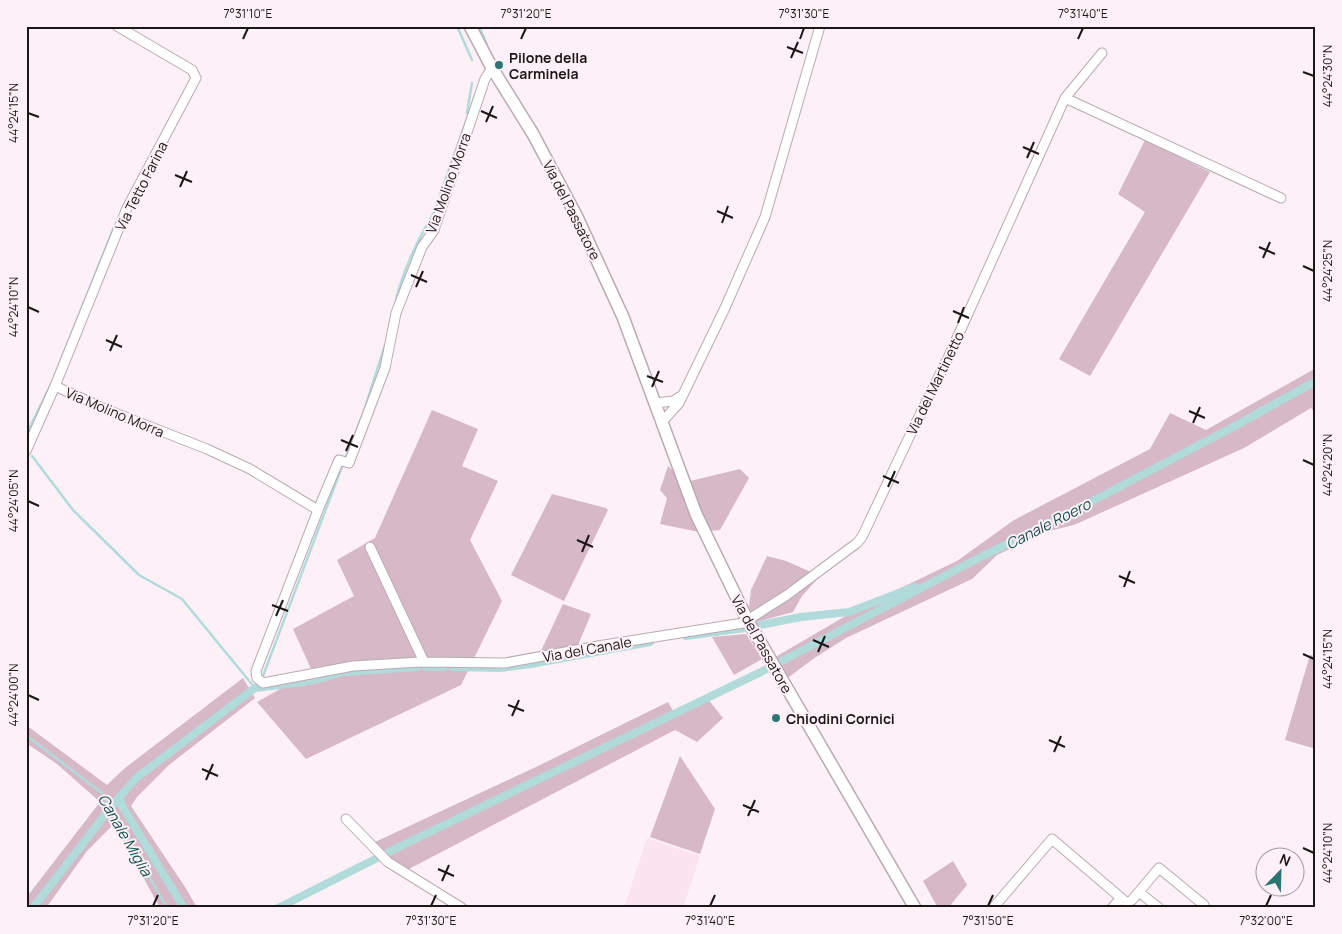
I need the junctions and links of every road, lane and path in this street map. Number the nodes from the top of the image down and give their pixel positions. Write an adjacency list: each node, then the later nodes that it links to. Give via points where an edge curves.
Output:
1 (118, 26): 8 (street, Via Tetto Farina, via 192,70 196,78 127,208)
2 (470, 26): 5 (street, Via del Passatore)
3 (820, 26): 9 (street, via 765,217)
4 (1102, 53): 6 (street, Via del Martinetto)
5 (492, 68): 10 (street, Via del Passatore, via 533,134 577,217 623,317); 13 (street, Via Molino Morra, via 485,79 434,230 422,247 396,313 385,368 349,463 339,460)
6 (1065, 98): 7 (street); 15 (street, Via del Martinetto, via 948,358 862,537)
7 (1280, 198)
8 (55, 386): 12 (street, Via Molino Morra); 13 (street, Via Molino Morra, via 250,469)
9 (683, 394): 10 (street, via 673,401); 11 (street)
10 (656, 403): 11 (street, Via del Passatore)
11 (662, 422): 15 (street, Via del Passatore, via 696,514)
12 (26, 451)
13 (318, 510): 17 (street, Via Molino Morra, via 256,671 257,678)
14 (370, 547): 16 (street)
15 (748, 621): 16 (street, Via del Canale, via 505,663); 22 (street, Via del Passatore)
16 (424, 662): 17 (street, Via del Canale, via 353,666)
17 (266, 683)
18 (346, 819): 21 (street, via 382,855)
19 (1139, 892): 20 (street, via 1127,903); 25 (street); 26 (street, via 1159,868 1204,905)
20 (1121, 898): 23 (street, via 1052,839); 24 (street)
21 (462, 908)
22 (916, 908)
23 (993, 908)
24 (1112, 908)
25 (1159, 908)
26 (1201, 908)

